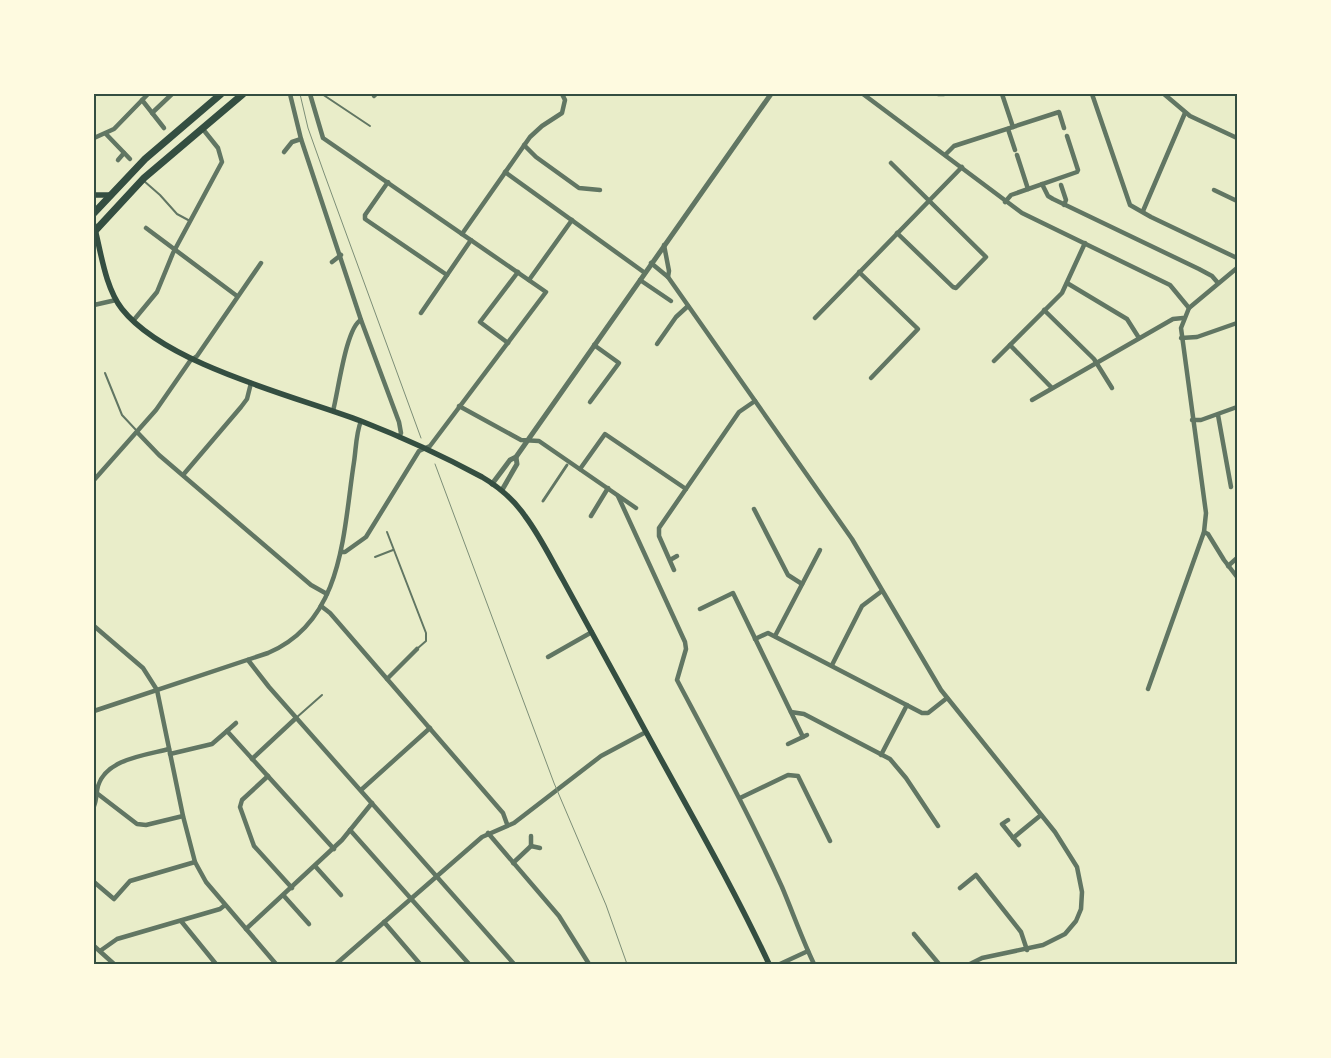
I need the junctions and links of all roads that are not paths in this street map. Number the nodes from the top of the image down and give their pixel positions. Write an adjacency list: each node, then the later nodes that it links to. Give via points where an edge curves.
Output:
1 (148, 94): 17 (street)
2 (172, 94): 18 (street)
3 (221, 94): 47 (main road, via 174,133)
4 (243, 94): 22 (main road)
5 (290, 94): 29 (street)
6 (310, 94): 40 (street, via 321,135)
7 (322, 94): 20 (lane)
8 (771, 94): 62 (street)
9 (863, 94): 16 (street)
10 (938, 94): 11 (street)
11 (944, 94)
12 (1002, 94): 23 (street)
13 (1092, 94): 52 (street, via 1129,202)
14 (1164, 94): 19 (street)
15 (563, 95): 30 (street, via 562,113 535,131)
16 (870, 96): 33 (street)
17 (142, 100): 18 (street); 25 (street)
18 (152, 113): 21 (street)
19 (1185, 113): 28 (street); 52 (street)
20 (370, 126)
21 (164, 128)
22 (201, 128): 39 (main road); 55 (street, via 222,158)
23 (1010, 128): 24 (street, via 1059,112); 33 (street, via 952,146); 43 (street)
24 (1064, 128)
25 (106, 134): 27 (street); 32 (street)
26 (1067, 136): 41 (street, via 1077,172)
27 (94, 138)
28 (1237, 138)
29 (301, 139): 31 (street, via 292,142); 65 (street)
30 (524, 145): 38 (street); 44 (street, via 579,188)
31 (284, 152)
32 (124, 153): 34 (street); 35 (street)
33 (946, 154): 37 (street)
34 (130, 159)
35 (118, 160)
36 (891, 163): 48 (street)
37 (962, 166): 48 (street); 50 (street)
38 (505, 172): 54 (street); 59 (street)
39 (142, 179): 55 (lane, via 177,214); 57 (main road)
40 (388, 182): 59 (street); 74 (street, via 364,217)
41 (1042, 184): 43 (street); 51 (street, via 1048,196)
42 (1061, 185): 51 (street, via 1066,200)
43 (1028, 189): 50 (street, via 1011,195)
44 (600, 190)
45 (1214, 190): 49 (street)
46 (94, 195): 47 (main road)
47 (109, 195): 53 (main road)
48 (929, 200): 58 (street); 58 (street, via 986,257 956,288)
49 (1237, 201)
50 (1005, 202): 61 (street)
51 (1064, 205): 79 (street, via 1100,219 1199,269)
52 (1143, 211): 66 (street)
53 (94, 213)
54 (572, 220): 73 (street); 76 (street)
55 (190, 221): 63 (street)
56 (146, 228): 63 (street)
57 (94, 229): 64 (main road)
58 (897, 233): 72 (street)
59 (462, 234): 60 (street)
60 (471, 240): 71 (street); 74 (street)
61 (1085, 243): 78 (street); 85 (street, via 1170,285)
62 (664, 245): 69 (street); 75 (street)
63 (176, 249): 80 (street); 91 (street, via 157,292)
64 (97, 254): 81 (main road)
65 (341, 255): 67 (street); 90 (street)
66 (1237, 258)
67 (332, 262)
68 (261, 263): 80 (street)
69 (651, 264): 73 (street); 75 (street)
70 (1237, 268): 79 (street)
71 (518, 272): 76 (street); 95 (street, via 480,322)
72 (859, 272): 88 (street); 103 (street, via 918,329)
73 (645, 273): 77 (street)
74 (447, 275): 87 (street)
75 (668, 277): 84 (street)
76 (529, 280): 95 (street, via 546,292)
77 (640, 280): 82 (street); 96 (street)
78 (1067, 283): 86 (street, via 1062,293); 93 (street, via 1127,319)
79 (1218, 283): 85 (street)
80 (237, 296): 99 (street)
81 (116, 300): 83 (street); 91 (main road)
82 (671, 301)
83 (94, 305)
84 (688, 306): 97 (street); 108 (street)
85 (1189, 308): 89 (street)
86 (1044, 310): 98 (street); 101 (street)
87 (421, 313)
88 (814, 318)
89 (1183, 318): 93 (street, via 1173,319); 94 (street)
90 (361, 320): 112 (street, via 354,326 348,342); 117 (street, via 399,422)
91 (133, 321): 99 (main road)
92 (1237, 323): 94 (street, via 1197,337)
93 (1139, 338): 101 (street)
94 (1181, 338): 114 (street)
95 (508, 343): 110 (street)
96 (594, 344): 109 (street, via 619,362); 118 (street)
97 (657, 344)
98 (1010, 345): 100 (street); 105 (street)
99 (193, 358): 104 (main road); 116 (street)
100 (994, 361)
101 (1097, 363): 105 (street); 106 (street)
102 (105, 373): 116 (lane, via 122,415)
103 (871, 378)
104 (251, 383): 112 (main road); 123 (street, via 241,407)
105 (1052, 388): 107 (street)
106 (1112, 388)
107 (1032, 400)
108 (755, 401): 128 (street, via 739,412); 148 (street, via 852,539)
109 (590, 402)
110 (459, 406): 118 (street, via 521,440); 119 (street, via 430,446)
111 (1237, 407): 113 (street)
112 (333, 411): 115 (main road)
113 (1218, 414): 114 (street); 126 (street)
114 (1192, 420): 136 (street, via 1206,513)
115 (361, 421): 117 (main road); 139 (street)
116 (138, 432): 123 (street); 124 (street)
117 (399, 437): 119 (main road)
118 (528, 439): 120 (street); 122 (street, via 539,441)
119 (424, 448): 125 (main road); 139 (street, via 366,537)
120 (516, 457): 125 (street); 129 (street, via 517,464)
121 (567, 465): 131 (street)
122 (580, 469): 127 (street); 128 (street, via 605,434)
123 (182, 476): 149 (street, via 311,585)
124 (94, 478)
125 (492, 484): 129 (main road)
126 (1231, 487)
127 (608, 488): 130 (street); 134 (street)
128 (686, 489): 143 (street, via 658,530)
129 (502, 490): 155 (main road, via 526,516)
130 (618, 496): 132 (street); 182 (street, via 685,642 677,680)
131 (543, 501)
132 (636, 508)
133 (754, 509): 147 (street, via 788,575)
134 (591, 516)
135 (387, 532): 137 (lane)
136 (1204, 532): 144 (street, via 1213,540); 164 (street)
137 (394, 549): 141 (lane); 158 (lane, via 426,633 426,641)
138 (820, 550): 147 (street)
139 (341, 552): 149 (street)
140 (677, 556): 143 (street)
141 (375, 557)
142 (1237, 558): 144 (street)
143 (670, 560): 145 (street)
144 (1228, 566): 146 (street)
145 (674, 570)
146 (1237, 577)
147 (802, 584): 156 (street)
148 (882, 591): 161 (street, via 862,606); 166 (street)
149 (327, 594): 151 (street)
150 (709, 604): 152 (street); 153 (street); 157 (street, via 734,593)
151 (321, 606): 160 (street, via 307,627 290,642); 162 (street)
152 (700, 609)
153 (712, 610)
154 (94, 626): 163 (street, via 143,668)
155 (592, 632): 159 (street); 174 (main road)
156 (775, 636): 157 (street, via 768,633); 161 (street)
157 (756, 639): 169 (street)
158 (418, 649): 162 (street)
159 (548, 657)
160 (248, 660): 163 (street); 170 (street)
161 (832, 665): 167 (street)
162 (386, 679): 172 (street)
163 (157, 690): 168 (street); 176 (street)
164 (1148, 690)
165 (322, 695): 170 (lane)
166 (947, 698): 167 (street, via 925,713); 185 (street)
167 (907, 705): 177 (street)
168 (94, 712)
169 (791, 712): 175 (street, via 805,736); 177 (street, via 804,714)
170 (296, 718): 178 (street); 180 (street)
171 (236, 723): 173 (street)
172 (430, 728): 180 (street); 188 (street, via 503,813)
173 (227, 731): 176 (street, via 212,744); 178 (street)
174 (646, 732): 188 (street, via 594,761 514,823); 230 (main road)
175 (788, 744)
176 (169, 752): 181 (street, via 135,758 112,768); 186 (street)
177 (881, 754): 189 (street, via 896,766)
178 (252, 759): 179 (street)
179 (268, 776): 198 (street); 204 (street, via 242,800 240,807 254,846)
180 (361, 790): 183 (street)
181 (96, 792): 184 (street); 186 (street, via 137,824 146,825)
182 (740, 798): 194 (street, via 788,776 798,776); 218 (street)
183 (372, 803): 190 (street); 202 (street)
184 (94, 806)
185 (1041, 815): 193 (street); 216 (street, via 1069,851 1077,867 1082,899 1079,915 1065,934)
186 (183, 816): 199 (street)
187 (1008, 820): 193 (street, via 1002,824)
188 (507, 824): 191 (street)
189 (938, 826)
190 (350, 830): 198 (street); 208 (street)
191 (488, 833): 200 (street); 202 (street)
192 (531, 836): 196 (street)
193 (1013, 838): 195 (street)
194 (830, 841)
195 (1018, 845)
196 (531, 846): 197 (street); 200 (street)
197 (540, 848)
198 (334, 849): 201 (street)
199 (195, 862): 203 (street, via 130,881 114,899); 209 (street)
200 (513, 863): 229 (street, via 559,916)
201 (315, 866): 204 (street); 206 (street)
202 (437, 875): 208 (street); 228 (street)
203 (94, 882)
204 (292, 888): 207 (street)
205 (960, 888): 216 (street, via 976,875 1021,932)
206 (341, 895)
207 (284, 896): 212 (street); 213 (street)
208 (411, 898): 211 (street); 227 (street)
209 (225, 905): 210 (street); 213 (street)
210 (181, 921): 217 (street, via 117,939); 222 (street)
211 (384, 922): 220 (street); 226 (street)
212 (309, 924)
213 (246, 929): 223 (street)
214 (914, 934): 233 (street)
215 (94, 946): 217 (street)
216 (1027, 950): 234 (street, via 982,958)
217 (100, 951): 221 (street)
218 (808, 951): 231 (street); 232 (street)
219 (594, 958): 229 (street)
220 (342, 959): 224 (street); 225 (street)
221 (114, 964)
222 (216, 964)
223 (276, 964)
224 (336, 964)
225 (346, 964)
226 (420, 964)
227 (469, 964)
228 (514, 964)
229 (588, 964)
230 (770, 964)
231 (780, 964)
232 (814, 964)
233 (939, 964)
234 (970, 964)

